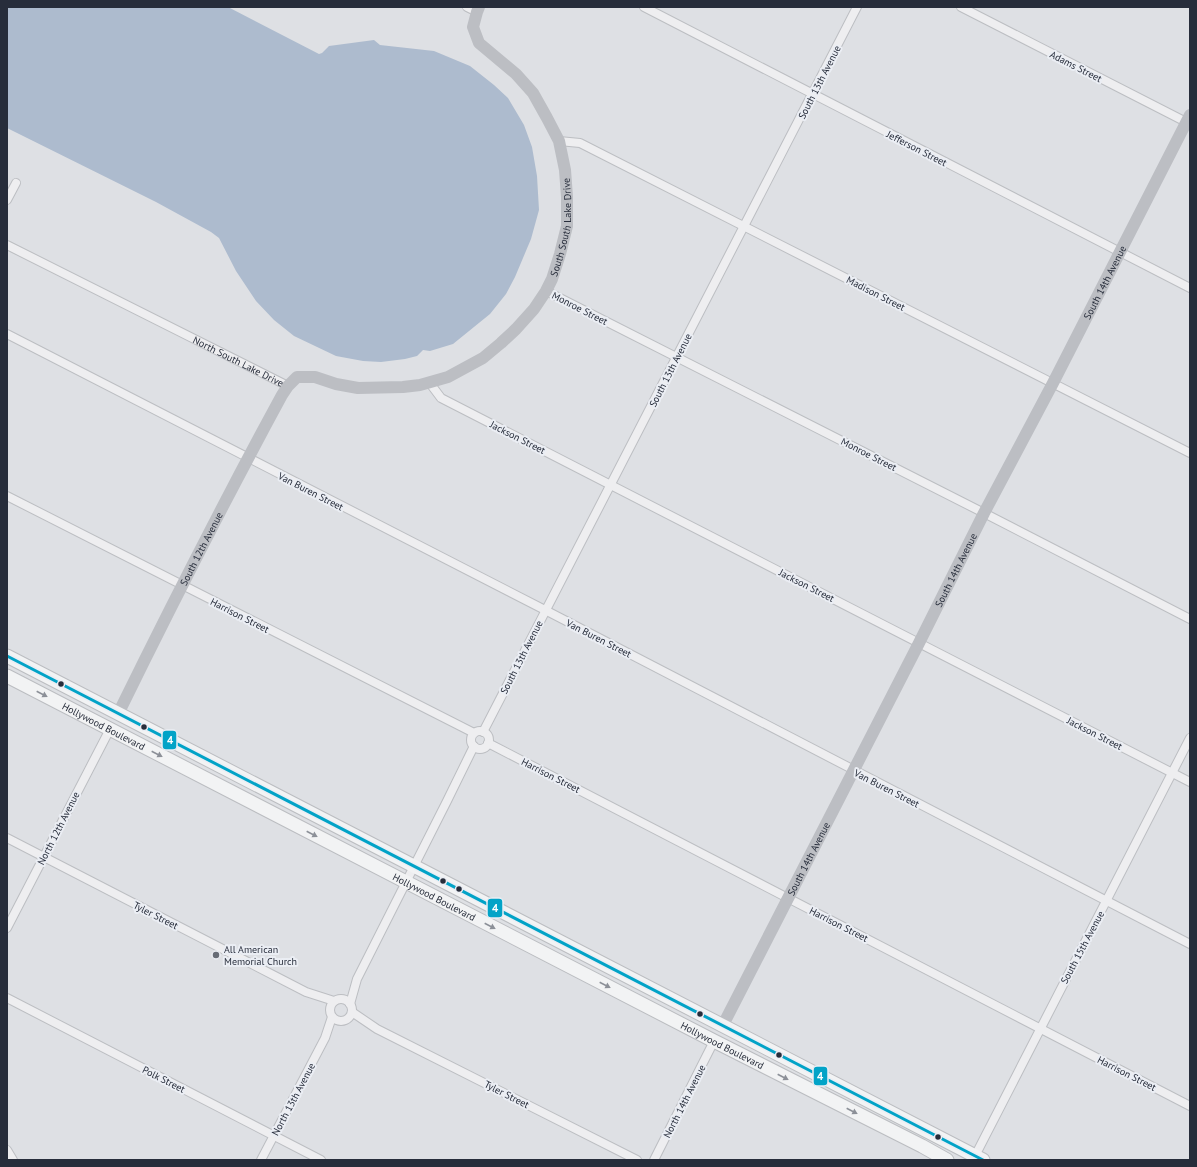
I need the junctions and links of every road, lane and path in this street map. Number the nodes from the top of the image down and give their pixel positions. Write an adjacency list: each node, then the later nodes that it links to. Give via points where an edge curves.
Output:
1 (644, 7): 5 (street, Jefferson Street)
2 (857, 7): 5 (street, South 13th Avenue)
3 (961, 7): 6 (street, Adams Street)
4 (474, 9): 7 (street, South South Lake Drive, via 473,28 479,43 516,74 533,93)
5 (812, 94): 10 (street, South 13th Avenue); 12 (street, Jefferson Street)
6 (1189, 120): 12 (street, South 14th Avenue)
7 (559, 142): 10 (street, Madison Street, via 580,143); 14 (street, South South Lake Drive, via 565,170 567,226 552,279)
8 (16, 183): 9 (street)
9 (7, 200)
10 (744, 226): 16 (street, South 13th Avenue); 18 (street, Madison Street)
11 (7, 245): 19 (street, North South Lake Drive)
12 (1120, 252): 13 (street, Jefferson Street); 18 (street, South 14th Avenue)
13 (1190, 288)
14 (546, 291): 16 (street, Monroe Street); 17 (street, North South Lake Drive, via 516,329 483,358 448,377)
15 (7, 334): 21 (street, Van Buren Street)
16 (676, 357): 22 (street, South 13th Avenue); 24 (street, Monroe Street)
17 (429, 382): 19 (street, North South Lake Drive, via 403,387 358,388 315,377 297,377); 22 (street, Jackson Street, via 441,398)
18 (1053, 383): 20 (street, Madison Street); 24 (street, South 14th Avenue)
19 (288, 386): 21 (street, South 12th Avenue)
20 (1190, 454)
21 (248, 458): 25 (street, South 12th Avenue); 26 (street, Van Buren Street)
22 (610, 484): 26 (street, South 13th Avenue); 28 (street, Jackson Street)
23 (7, 496): 25 (street, Harrison Street)
24 (984, 513): 27 (street, Monroe Street); 28 (street, South 14th Avenue)
25 (182, 585): 31 (street, South 12th Avenue); 34 (street, Harrison Street)
26 (545, 610): 33 (street, South 13th Avenue); 38 (street, Van Buren Street)
27 (1190, 619)
28 (919, 642): 38 (street, South 14th Avenue); 39 (street, Jackson Street)
29 (7, 656): 31 (main road, Hollywood Boulevard)
30 (7, 676): 32 (main road, Hollywood Boulevard, one-way to 32)
31 (118, 714): 43 (main road, Hollywood Boulevard)
32 (110, 729): 42 (street, North 12th Avenue); 44 (main road, Hollywood Boulevard, one-way to 44)
33 (483, 732): 34 (street); 36 (street, via 488,737)
34 (474, 734): 37 (street, via 471,738)
35 (1190, 738): 39 (street, South 15th Avenue)
36 (488, 743): 37 (street, via 482,748); 45 (street, Harrison Street)
37 (474, 746): 43 (street)
38 (854, 771): 45 (street, South 14th Avenue); 46 (street, Van Buren Street)
39 (1172, 772): 40 (street, Jackson Street); 46 (street, South 15th Avenue)
40 (1190, 782)
41 (7, 838): 42 (street, Tyler Street)
42 (43, 856): 47 (street, North 12th Avenue); 50 (street, Tyler Street)
43 (413, 866): 44 (street); 54 (main road, Hollywood Boulevard)
44 (406, 882): 49 (street, North 13th Avenue); 56 (main road, Hollywood Boulevard, one-way to 56)
45 (789, 898): 54 (street, South 14th Avenue); 55 (street, Harrison Street)
46 (1106, 901): 48 (street, Van Buren Street); 55 (street, South 15th Avenue)
47 (7, 928)
48 (1190, 944)
49 (357, 979): 52 (street, North 13th Avenue); 53 (street, North 13th Avenue)
50 (306, 992): 52 (street, Tyler Street); 53 (street, Tyler Street)
51 (7, 998): 58 (street, Polk Street)
52 (338, 1000): 53 (street, North 13th Avenue, via 331,1004); 53 (street, Tyler Street, via 347,1001)
53 (342, 1014): 58 (street, North 13th Avenue, via 325,1038); 65 (street, Tyler Street, via 377,1029)
54 (723, 1025): 61 (main road, Hollywood Boulevard)
55 (1039, 1028): 57 (street, Harrison Street); 61 (street, South 15th Avenue)
56 (714, 1041): 59 (main road, Hollywood Boulevard, one-way to 59); 66 (street, North 14th Avenue)
57 (1190, 1106)
58 (275, 1135): 63 (street, North 13th Avenue); 64 (street, Polk Street)
59 (922, 1146): 61 (main road); 67 (main road, Hollywood Boulevard)
60 (7, 1150): 62 (street)
61 (979, 1158)
62 (13, 1160)
63 (261, 1160)
64 (321, 1160)
65 (637, 1160)
66 (654, 1160)
67 (947, 1160)

